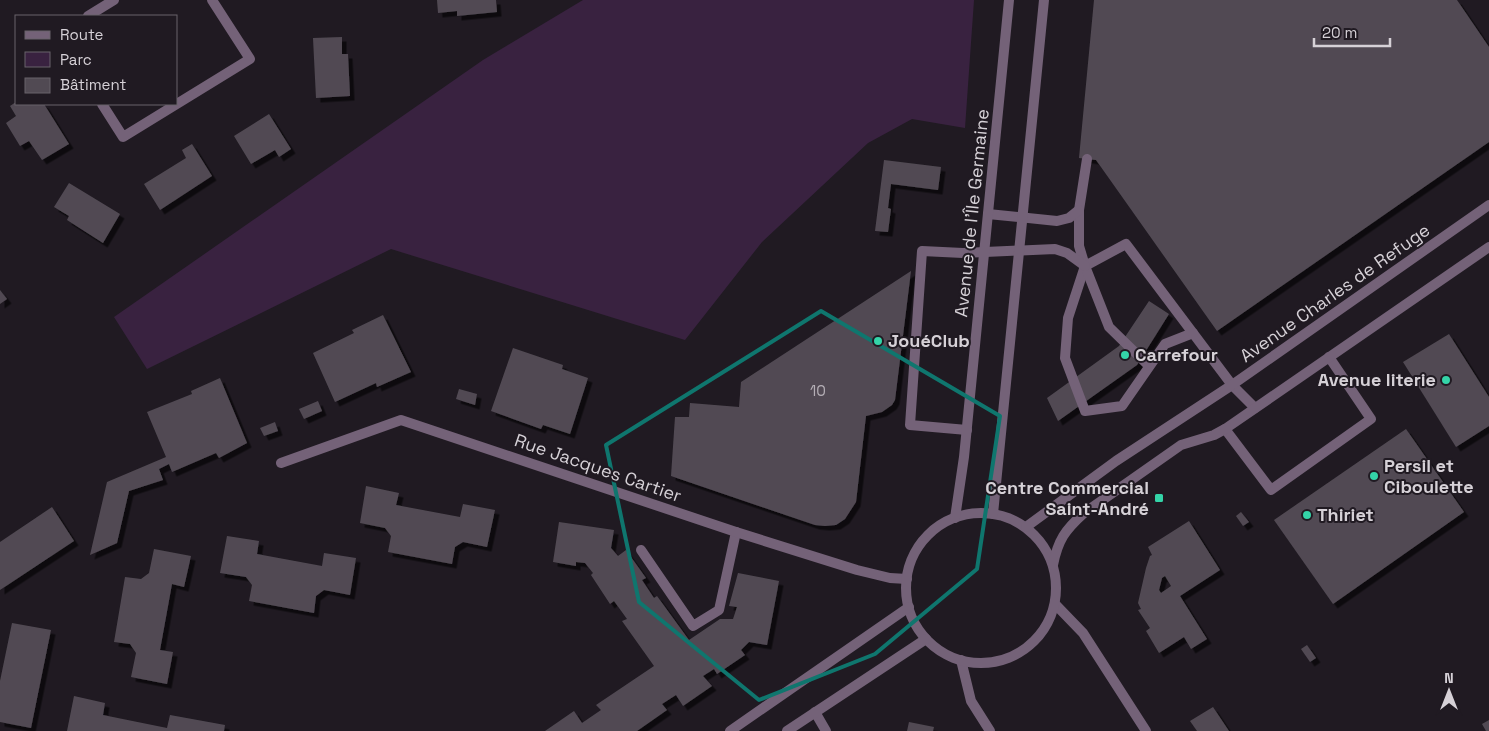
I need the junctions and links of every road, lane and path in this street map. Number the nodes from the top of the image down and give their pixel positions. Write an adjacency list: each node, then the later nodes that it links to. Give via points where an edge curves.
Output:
1 (114, 0): 5 (street)
2 (212, 0): 6 (street, via 250,59)
3 (1009, 0): 12 (street, Avenue de l'Île Germaine)
4 (1044, 0): 13 (street)
5 (90, 15)
6 (178, 103)
7 (103, 105): 8 (street, via 123,137)
8 (175, 105)
9 (1087, 159): 11 (street)
10 (1489, 205): 21 (street, Avenue Charles de Refuge)
11 (1079, 210): 13 (street, via 1069,218 1057,221); 17 (street, via 1079,246)
12 (988, 214): 13 (street); 16 (street, Avenue de l'Île Germaine)
13 (1022, 218): 15 (street)
14 (1488, 250): 19 (street)
15 (1019, 251): 16 (street); 17 (street, via 1055,249); 26 (street)
16 (985, 252): 24 (street, Avenue de l'Île Germaine); 24 (street, via 922,251 910,425)
17 (1085, 266): 18 (street, via 1126,244); 20 (street, via 1109,327); 20 (street, via 1068,318 1065,358 1084,411 1122,406)
18 (1193, 333): 20 (street, via 1166,344); 21 (street)
19 (1329, 357): 22 (street); 23 (street, via 1371,420 1271,490)
20 (1149, 366)
21 (1232, 385): 22 (street); 28 (street, Avenue Charles de Refuge, via 1116,461)
22 (1255, 408): 23 (street)
23 (1225, 429): 31 (street, via 1181,445 1084,513 1061,537)
24 (967, 430): 27 (street, Avenue de l'Île Germaine)
25 (282, 463): 29 (street, Rue Jacques Cartier, via 401,420)
26 (993, 514): 27 (street); 28 (street)
27 (955, 518): 32 (street, via 922,542 912,559)
28 (1026, 527): 31 (street, via 1042,544)
29 (736, 532): 30 (street, via 720,610 693,626); 32 (street, Rue Jacques Cartier, via 857,570)
30 (641, 550)
31 (1053, 565): 33 (street, via 1057,584)
32 (907, 579): 34 (street)
33 (1055, 604): 36 (street, via 1046,627 1030,645 1009,658 986,663); 42 (street, via 1082,633)
34 (908, 607): 35 (street); 38 (street)
35 (926, 638): 36 (street, via 942,652); 37 (street)
36 (961, 660): 41 (street, via 971,701)
37 (815, 712): 39 (street); 40 (street)
38 (730, 731)
39 (787, 731)
40 (826, 731)
41 (990, 731)
42 (1146, 731)

